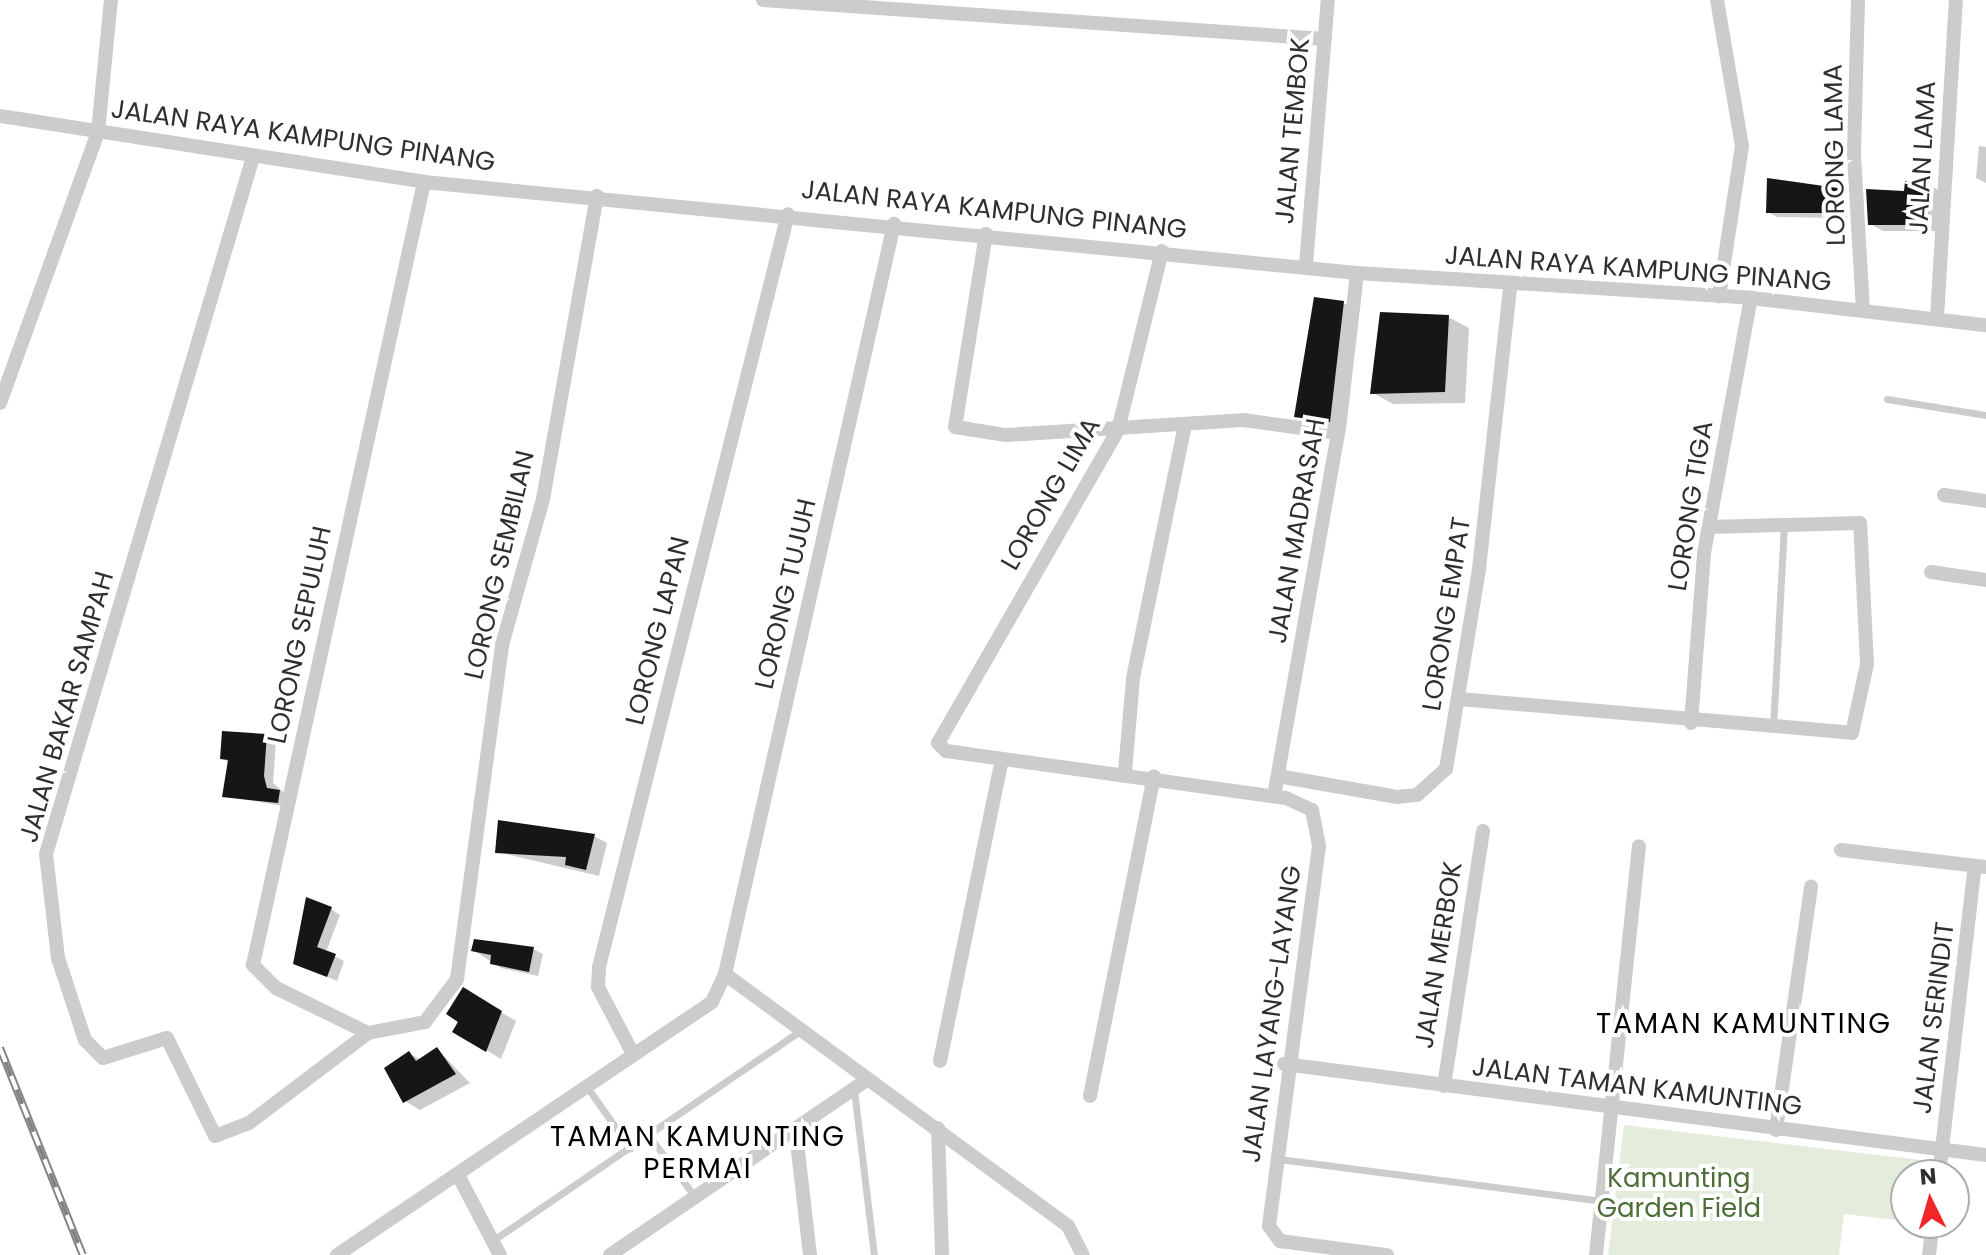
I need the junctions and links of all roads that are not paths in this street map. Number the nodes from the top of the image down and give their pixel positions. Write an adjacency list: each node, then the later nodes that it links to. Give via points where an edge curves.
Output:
1 (111, 0): 10 (street)
2 (763, 0): 7 (street)
3 (1328, 0): 8 (street, JALAN TEMBOK)
4 (1717, 0): 21 (street, via 1742,146)
5 (1858, 0): 23 (street, LORONG LAMA, via 1854,155)
6 (1956, 0): 24 (street, JALAN LAMA)
7 (779, 1): 8 (street)
8 (1325, 39): 18 (street, JALAN TEMBOK)
9 (0, 116): 10 (street, JALAN RAYA KAMPUNG PINANG)
10 (98, 132): 11 (street, JALAN RAYA KAMPUNG PINANG); 27 (street)
11 (253, 157): 12 (street, JALAN RAYA KAMPUNG PINANG); 53 (street, JALAN BAKAR SAMPAH, via 56,812 46,854 50,907 58,958 94,1053 103,1058 167,1038 215,1136 249,1123)
12 (424, 182): 13 (street, JALAN RAYA KAMPUNG PINANG); 53 (street, LORONG SEPULUH, via 253,965 276,988)
13 (597, 196): 14 (street, JALAN RAYA KAMPUNG PINANG); 53 (street, LORONG SEMBILAN, via 543,499 502,645 457,979 425,1022)
14 (788, 214): 15 (street, JALAN RAYA KAMPUNG PINANG); 54 (street, LORONG LAPAN, via 599,967 598,987)
15 (894, 224): 16 (street, JALAN RAYA KAMPUNG PINANG); 51 (street, LORONG TUJUH)
16 (986, 234): 17 (street, JALAN RAYA KAMPUNG PINANG); 30 (street, via 955,427 1006,435)
17 (1162, 251): 18 (street, JALAN RAYA KAMPUNG PINANG); 30 (street, LORONG LIMA)
18 (1306, 265): 19 (street, JALAN RAYA KAMPUNG PINANG)
19 (1357, 273): 20 (street, JALAN RAYA KAMPUNG PINANG); 31 (street, JALAN MADRASAH)
20 (1510, 286): 21 (street, JALAN RAYA KAMPUNG PINANG); 38 (street, LORONG EMPAT)
21 (1719, 296): 22 (street, JALAN RAYA KAMPUNG PINANG)
22 (1751, 298): 23 (street, JALAN RAYA KAMPUNG PINANG); 34 (street, LORONG TIGA)
23 (1863, 309): 24 (street, JALAN RAYA KAMPUNG PINANG)
24 (1937, 318): 25 (street, JALAN RAYA KAMPUNG PINANG)
25 (1986, 325)
26 (1887, 399): 28 (lane)
27 (0, 403)
28 (1986, 415)
29 (1185, 424): 30 (street); 31 (street, via 1293,422); 42 (street, via 1133,678)
30 (1118, 430): 41 (street, LORONG LIMA, via 938,743 946,751)
31 (1338, 433): 44 (street, JALAN MADRASAH)
32 (1944, 495): 33 (street)
33 (1986, 501)
34 (1709, 527): 35 (street); 39 (street, LORONG TIGA)
35 (1784, 527): 40 (lane); 40 (street, via 1860,523 1867,664 1852,733)
36 (1931, 572): 37 (street)
37 (1986, 580)
38 (1459, 699): 39 (street); 44 (street, LORONG EMPAT, via 1446,769 1417,795)
39 (1691, 723): 40 (street)
40 (1773, 730)
41 (1002, 760): 42 (street); 55 (street)
42 (1125, 772): 43 (street)
43 (1154, 776): 45 (street); 61 (street)
44 (1278, 776): 45 (street, JALAN MADRASAH)
45 (1274, 796): 56 (street, JALAN LAYANG-LAYANG, via 1312,810 1319,846)
46 (1483, 831): 59 (street, JALAN MERBOK)
47 (1639, 846): 62 (street)
48 (1841, 850): 49 (street)
49 (1981, 867): 68 (street, JALAN SERINDIT)
50 (1811, 886): 64 (street)
51 (725, 974): 52 (street); 54 (street, via 697,1016)
52 (801, 1030): 57 (street); 66 (lane)
53 (368, 1033)
54 (633, 1054): 58 (street)
55 (940, 1061)
56 (1286, 1065): 59 (street, JALAN TAMAN KAMUNTING); 70 (street, JALAN LAYANG-LAYANG)
57 (868, 1079): 60 (street); 63 (street)
58 (586, 1086): 67 (lane); 72 (street)
59 (1444, 1086): 62 (street, JALAN TAMAN KAMUNTING)
60 (854, 1090): 65 (street); 80 (lane)
61 (1090, 1096)
62 (1610, 1108): 64 (street, JALAN TAMAN KAMUNTING); 74 (street)
63 (938, 1128): 81 (street); 82 (street, via 1068,1226)
64 (1776, 1130): 68 (street, JALAN TAMAN KAMUNTING)
65 (796, 1134): 73 (street); 79 (street)
66 (649, 1136): 67 (lane); 73 (lane)
67 (630, 1148): 75 (lane)
68 (1943, 1149): 69 (street, JALAN TAMAN KAMUNTING); 71 (street, JALAN SERINDIT)
69 (1986, 1155)
70 (1277, 1159): 74 (lane); 83 (street, JALAN LAYANG-LAYANG, via 1269,1226 1280,1241)
71 (1941, 1159)
72 (459, 1177): 75 (street); 76 (street)
73 (697, 1198): 78 (street)
74 (1601, 1201): 84 (street)
75 (492, 1241): 77 (street)
76 (337, 1255)
77 (500, 1255)
78 (610, 1255)
79 (810, 1255)
80 (874, 1255)
81 (942, 1255)
82 (1083, 1255)
83 (1387, 1255)
84 (1596, 1255)

